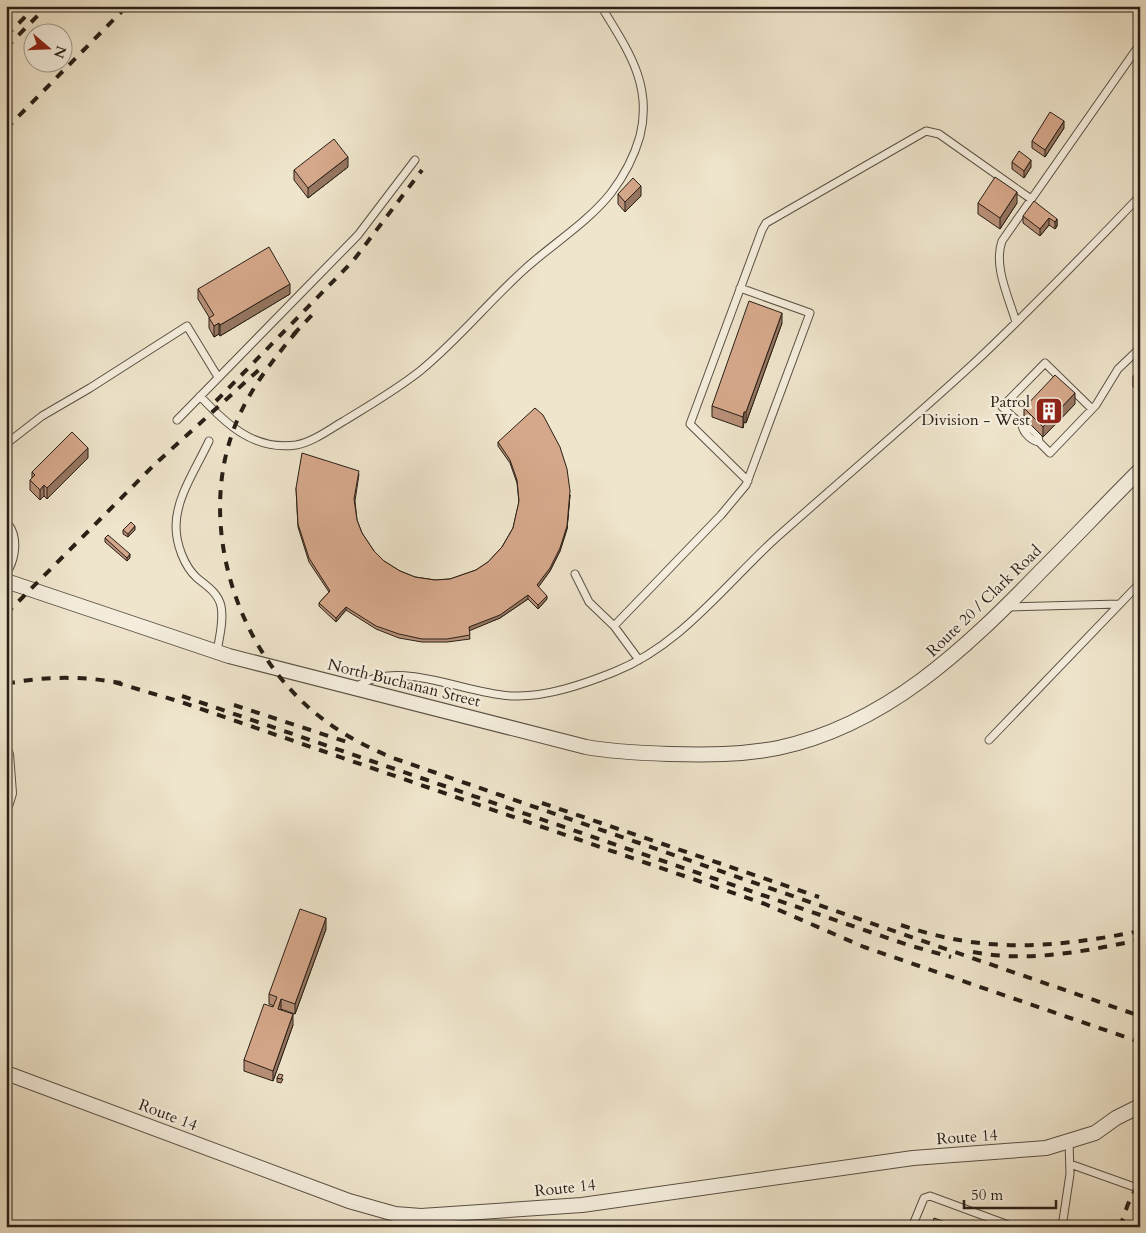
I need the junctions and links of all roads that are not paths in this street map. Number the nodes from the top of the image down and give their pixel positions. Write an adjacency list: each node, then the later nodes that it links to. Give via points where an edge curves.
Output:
1 (601, 6): 10 (lane, via 634,64 640,79 643,108 633,157 624,175 598,207 526,268 421,370 304,443 279,445 248,438 230,427)
2 (1140, 44): 5 (lane)
3 (416, 160): 9 (lane, via 358,235)
4 (1140, 196): 7 (lane)
5 (1031, 199): 6 (lane, via 939,134 926,130 766,223); 7 (lane, via 999,250 999,264)
6 (740, 288): 16 (lane, via 690,424); 16 (lane, via 810,313)
7 (1016, 322): 26 (lane, via 764,550 678,634)
8 (1140, 348): 11 (lane, via 1118,369)
9 (218, 377): 10 (lane); 14 (lane, via 187,326 42,416)
10 (200, 396): 12 (lane)
11 (1092, 409): 11 (lane, via 1045,363 1002,407 1022,426 1029,427 1038,435 1039,442 1050,453)
12 (177, 420)
13 (209, 441): 25 (lane, via 184,491 176,526 178,545 189,568 216,594 221,606)
14 (6, 444)
15 (1140, 470): 23 (street, Route 20 / Clark Road)
16 (748, 481): 24 (lane, via 722,515)
17 (6, 527): 18 (street, via 11,542)
18 (7, 566)
19 (575, 574): 24 (lane, via 589,602)
20 (6, 581): 25 (street, North Buchanan Street)
21 (1140, 583): 22 (lane)
22 (1119, 604): 23 (lane); 29 (lane)
23 (1006, 607): 28 (street, Route 20 / Clark Road, via 961,650 906,692 856,719)
24 (614, 626): 26 (lane)
25 (217, 652): 27 (street, North Buchanan Street)
26 (639, 660): 27 (lane, via 578,685 524,696 505,696 395,676 372,678)
27 (355, 688): 28 (street, North Buchanan Street, via 602,750 728,755)
28 (803, 740)
29 (989, 740)
30 (6, 754): 31 (street, via 9,793)
31 (6, 803)
32 (6, 1073): 34 (street, Route 14, via 366,1207 406,1216 582,1205 912,1158 1046,1148)
33 (1140, 1106): 34 (street, Route 14, via 1095,1133)
34 (1069, 1141): 35 (lane)
35 (1070, 1164): 36 (lane); 39 (lane)
36 (1140, 1189)
37 (912, 1227): 38 (lane, via 924,1198 930,1196)
38 (1014, 1227)
39 (1062, 1227)

